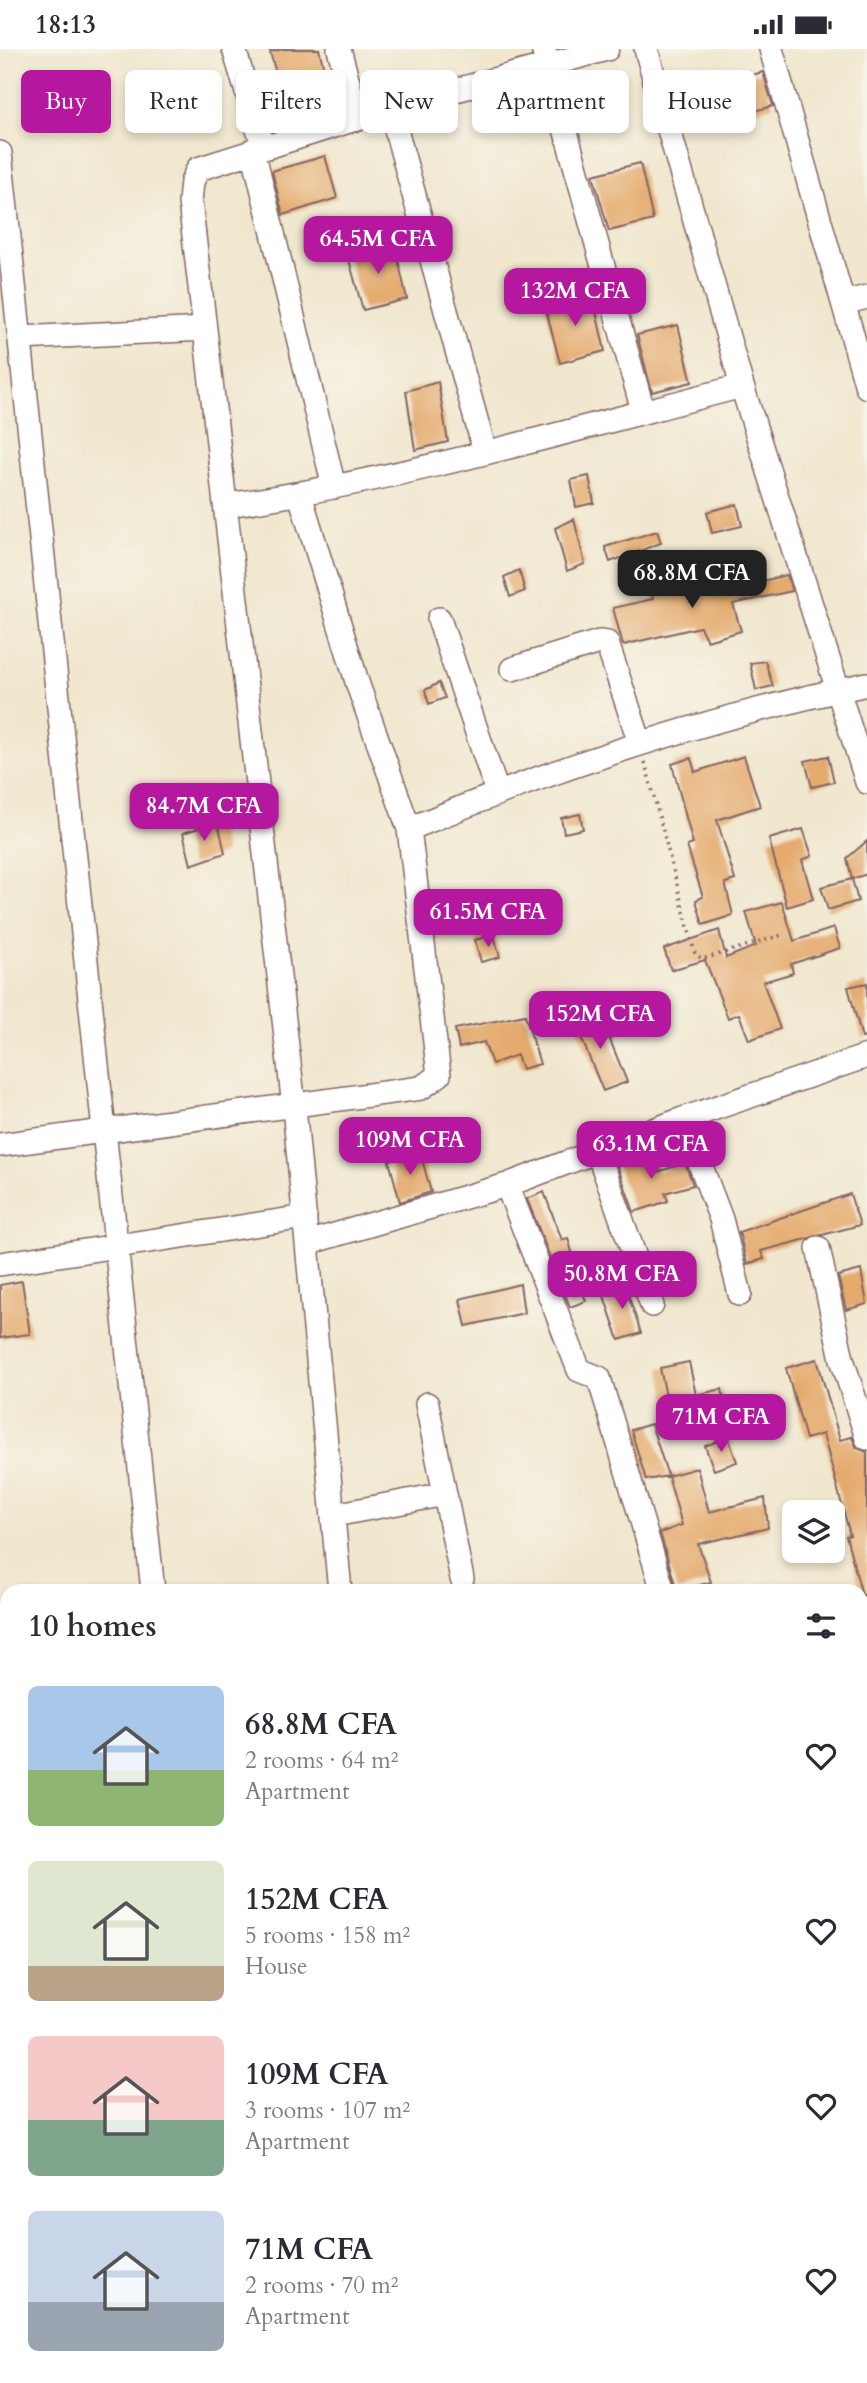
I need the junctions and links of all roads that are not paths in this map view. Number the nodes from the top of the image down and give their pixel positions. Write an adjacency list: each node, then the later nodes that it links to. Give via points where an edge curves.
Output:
1 (234, 49): 10 (street)
2 (339, 49): 8 (street)
3 (607, 49): 6 (street)
4 (646, 49): 16 (street)
5 (771, 49): 13 (street)
6 (545, 56): 7 (street); 18 (street)
7 (458, 85)
8 (358, 119): 10 (street)
9 (397, 133): 19 (street)
10 (258, 148): 14 (street, via 198,169 192,182 190,202); 20 (street)
11 (0, 153): 15 (street)
12 (867, 297): 13 (street)
13 (843, 303): 17 (street)
14 (205, 328): 15 (street); 22 (street)
15 (20, 338): 34 (street)
16 (742, 386): 18 (street); 26 (street)
17 (867, 387)
18 (643, 411): 19 (street)
19 (485, 452): 20 (street)
20 (334, 487): 21 (street)
21 (300, 495): 22 (street); 30 (street, via 358,685)
22 (228, 505): 32 (street)
23 (439, 619): 29 (street)
24 (512, 669): 27 (street, via 607,643)
25 (867, 684): 26 (street)
26 (840, 690): 27 (street); 28 (street)
27 (640, 743): 29 (street)
28 (867, 782)
29 (497, 792): 30 (street)
30 (409, 829): 32 (street, via 439,1075 421,1088)
31 (867, 1056): 33 (street)
32 (294, 1107): 34 (street); 38 (street)
33 (683, 1119): 36 (street); 43 (street, via 721,1219)
34 (104, 1133): 35 (street); 40 (street)
35 (0, 1145)
36 (598, 1153): 37 (street); 44 (street)
37 (507, 1185): 39 (street); 52 (street, via 579,1370 599,1378)
38 (304, 1217): 39 (street); 40 (street)
39 (307, 1243): 48 (street)
40 (117, 1245): 42 (street); 50 (street)
41 (818, 1248): 46 (street, via 842,1359)
42 (0, 1264)
43 (740, 1294)
44 (652, 1305)
45 (427, 1404): 47 (street)
46 (867, 1439)
47 (444, 1494): 48 (street); 49 (street)
48 (334, 1515): 51 (street)
49 (461, 1579)
50 (152, 1584)
51 (339, 1584)
52 (661, 1584)

